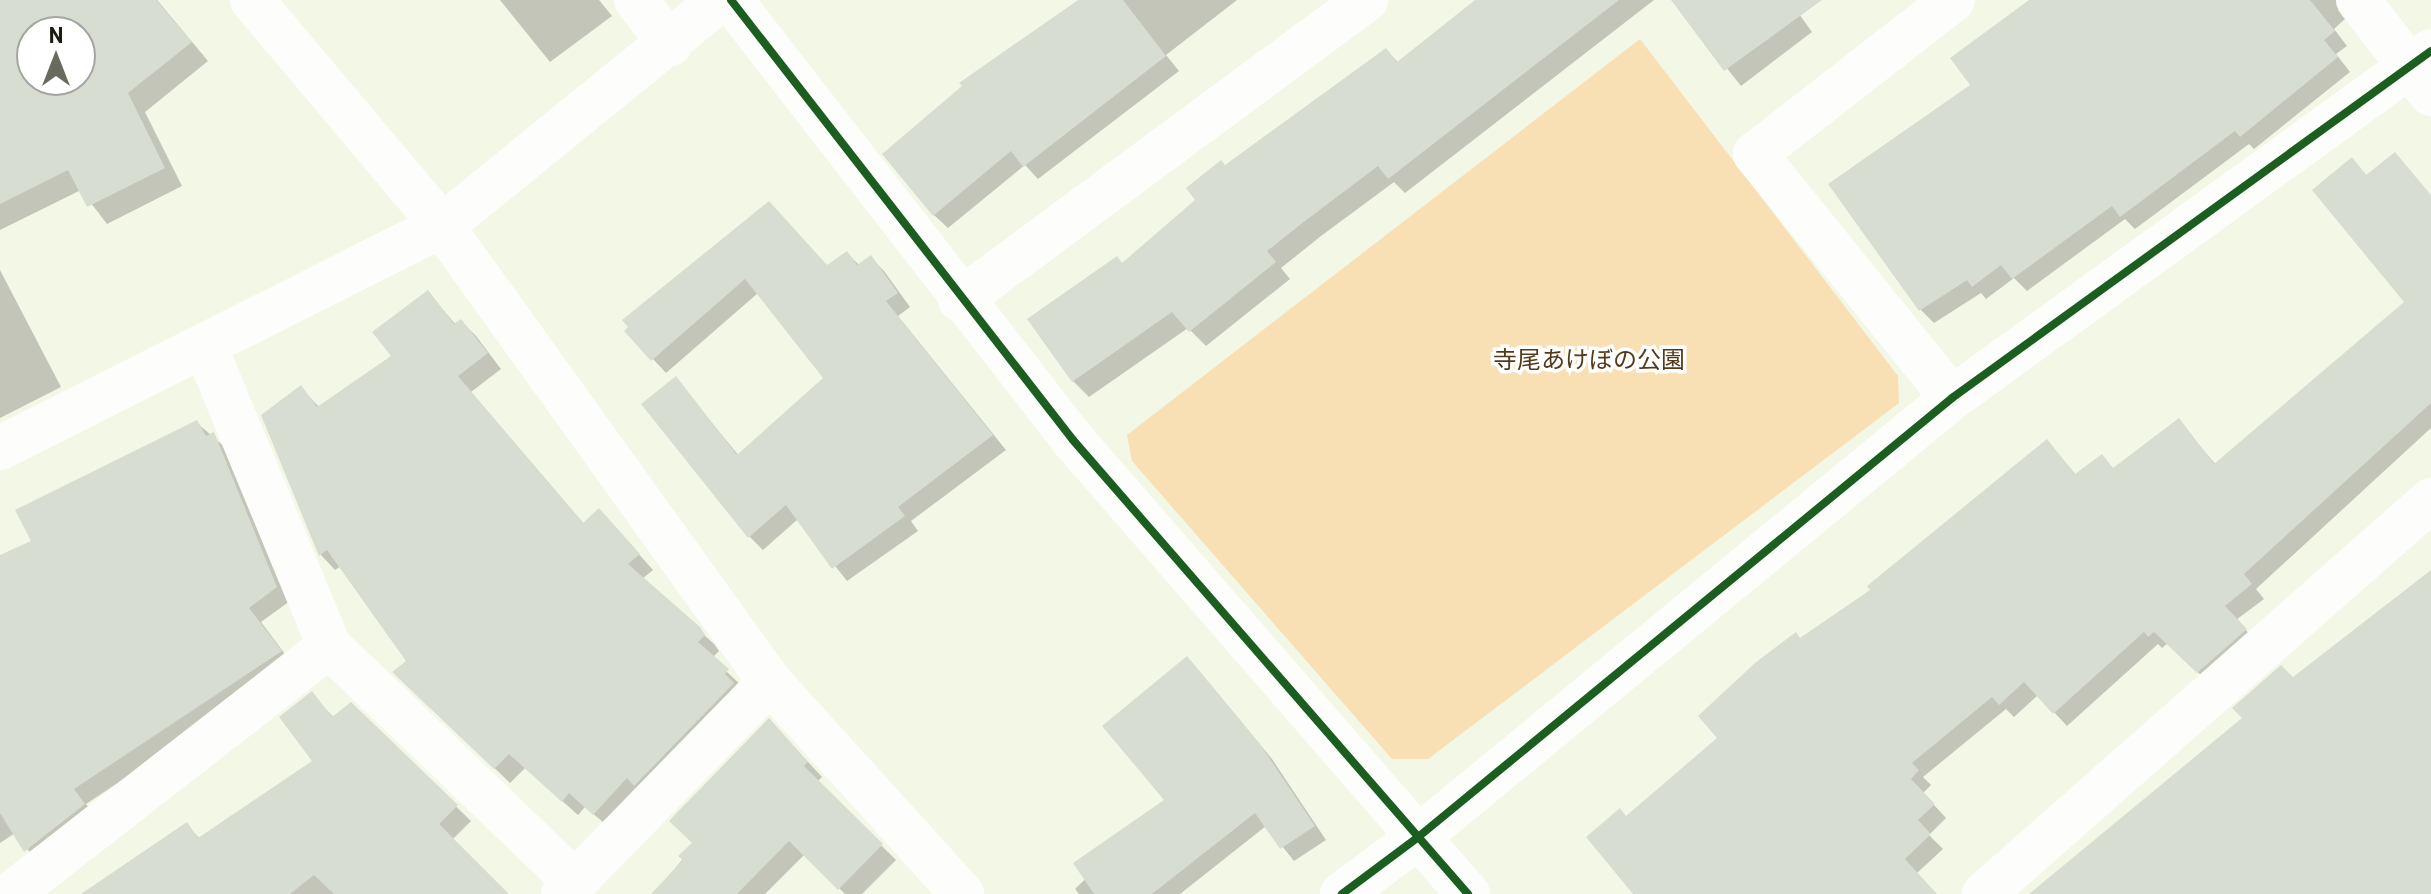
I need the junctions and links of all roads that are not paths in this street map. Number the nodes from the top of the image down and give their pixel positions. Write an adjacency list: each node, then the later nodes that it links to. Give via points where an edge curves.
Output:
1 (252, 0): 10 (street)
2 (636, 0): 8 (street)
3 (720, 0): 8 (street)
4 (731, 0): 11 (street)
5 (1366, 0): 11 (street)
6 (1953, 0): 13 (street, via 1755,154)
7 (2358, 0): 9 (street)
8 (670, 44): 10 (street)
9 (2424, 71): 13 (street)
10 (442, 226): 12 (street); 17 (street)
11 (960, 300): 18 (street, via 1073,440)
12 (205, 346): 14 (street); 16 (street)
13 (1952, 398): 18 (street)
14 (0, 448)
15 (2431, 500): 24 (street)
16 (329, 646): 19 (street); 20 (street)
17 (770, 682): 19 (street); 21 (street)
18 (1417, 838): 22 (street); 23 (street)
19 (569, 888)
20 (11, 894)
21 (962, 894)
22 (1342, 894)
23 (1468, 894)
24 (1984, 894)

